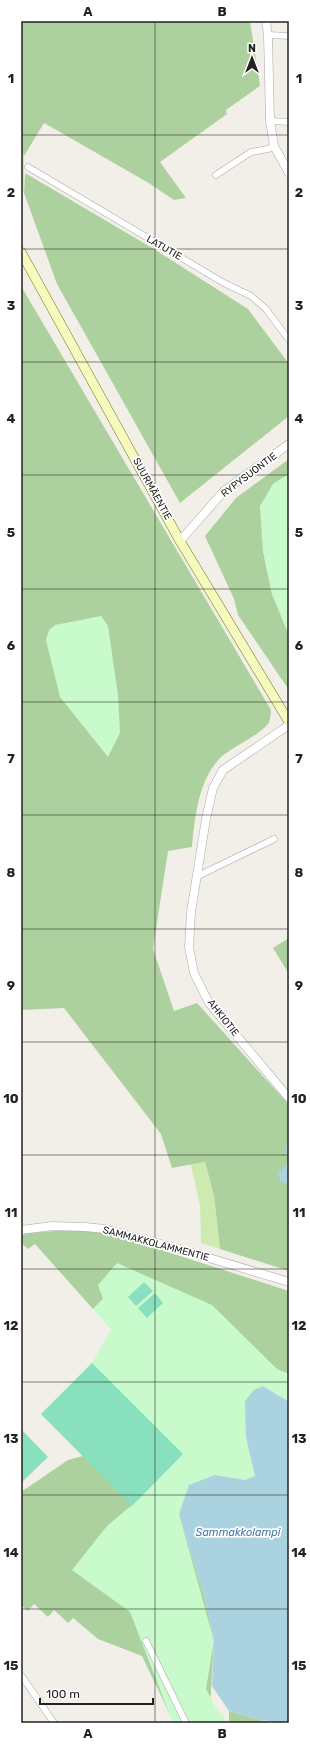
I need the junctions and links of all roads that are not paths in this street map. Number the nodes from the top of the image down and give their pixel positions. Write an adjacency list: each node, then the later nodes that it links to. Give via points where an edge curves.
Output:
1 (266, 21): 2 (street)
2 (268, 35): 3 (street); 4 (street)
3 (289, 36)
4 (270, 121): 5 (street); 6 (street)
5 (289, 122)
6 (274, 146): 8 (street); 9 (street, via 251,152)
7 (28, 167): 11 (street, LATUTIE, via 217,279 251,296 266,309)
8 (289, 173)
9 (216, 175)
10 (21, 252): 13 (main road, SUURMÄENTIE)
11 (289, 340)
12 (288, 445): 13 (street, RYPYSUONTIE, via 224,491)
13 (180, 541): 14 (main road, SUURMÄENTIE)
14 (289, 722)
15 (289, 725): 17 (street, AHKIOTIE, via 223,770 213,788)
16 (274, 839): 17 (street)
17 (198, 876): 18 (street, AHKIOTIE, via 188,947 194,972 209,1003)
18 (289, 1098)
19 (21, 1230): 20 (street, SAMMAKKOLAMMENTIE, via 52,1226 105,1229)
20 (289, 1282)
21 (146, 1641): 24 (street)
22 (21, 1675): 23 (street)
23 (52, 1722)
24 (186, 1723)

